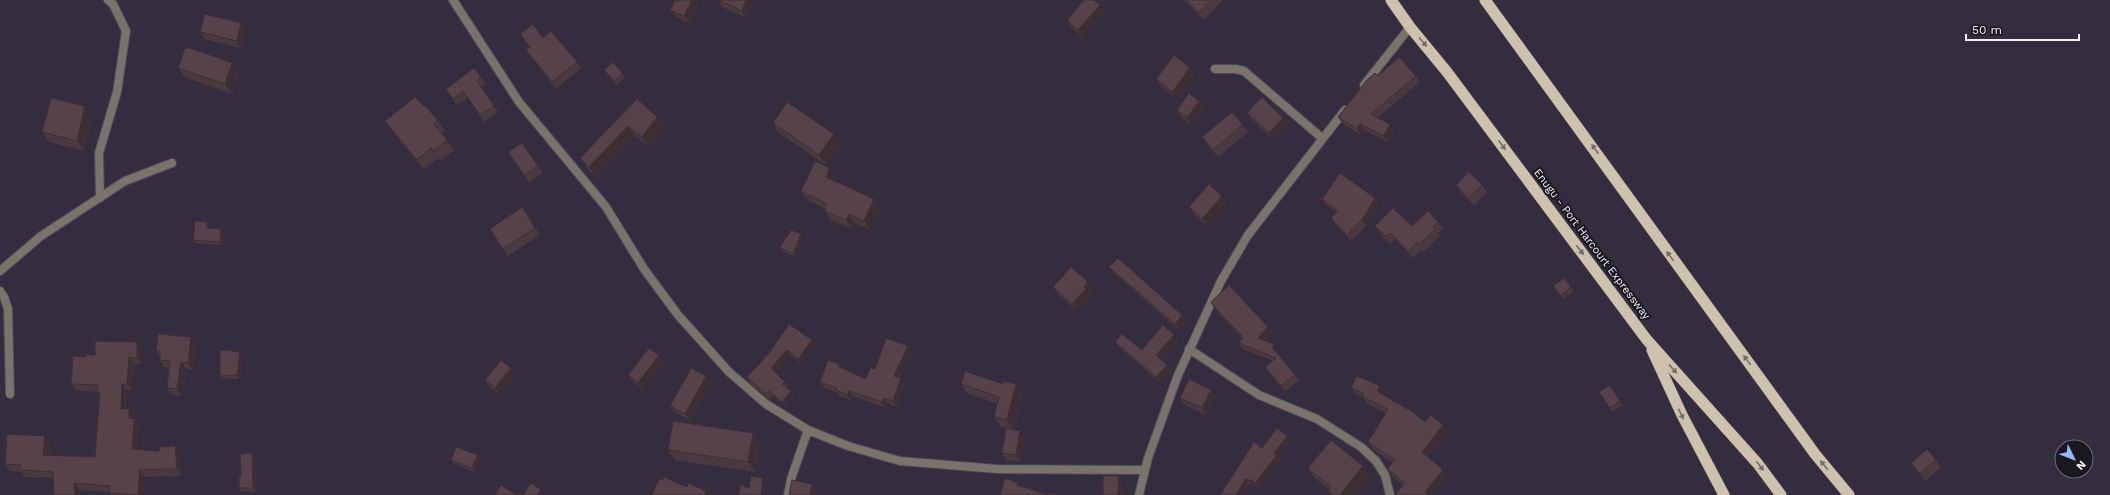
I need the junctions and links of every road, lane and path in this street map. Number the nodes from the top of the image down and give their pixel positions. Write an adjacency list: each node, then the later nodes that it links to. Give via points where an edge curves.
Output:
1 (108, 0): 9 (street, via 113,4 126,31 117,92 98,153)
2 (453, 0): 15 (street, via 519,102 606,207 644,269 678,315 729,372 766,404)
3 (1391, 0): 5 (highway, Enugu - Port Harcourt Expressway)
4 (1485, 0): 22 (highway, one-way to 4, via 1801,435)
5 (1410, 27): 7 (street); 12 (highway, Enugu - Port Harcourt Expressway, one-way to 12, via 1447,72)
6 (1215, 69): 7 (street, via 1235,69 1244,72)
7 (1322, 138): 13 (street, via 1248,235 1222,280)
8 (172, 163): 9 (street, via 125,181)
9 (100, 198): 10 (street, via 41,236)
10 (0, 271)
11 (0, 291): 14 (street, via 8,309)
12 (1647, 340): 20 (highway, one-way to 20, via 1682,416); 21 (highway, Enugu - Port Harcourt Expressway, one-way to 21, via 1758,464)
13 (1189, 349): 16 (street); 19 (street, via 1259,395 1317,419 1361,447 1376,461 1385,475)
14 (10, 394)
15 (808, 430): 16 (street, via 876,455 938,466); 17 (street, via 791,478)
16 (1144, 470): 18 (street)
17 (788, 495)
18 (1139, 495)
19 (1390, 495)
20 (1724, 495)
21 (1781, 495)
22 (1849, 495)

